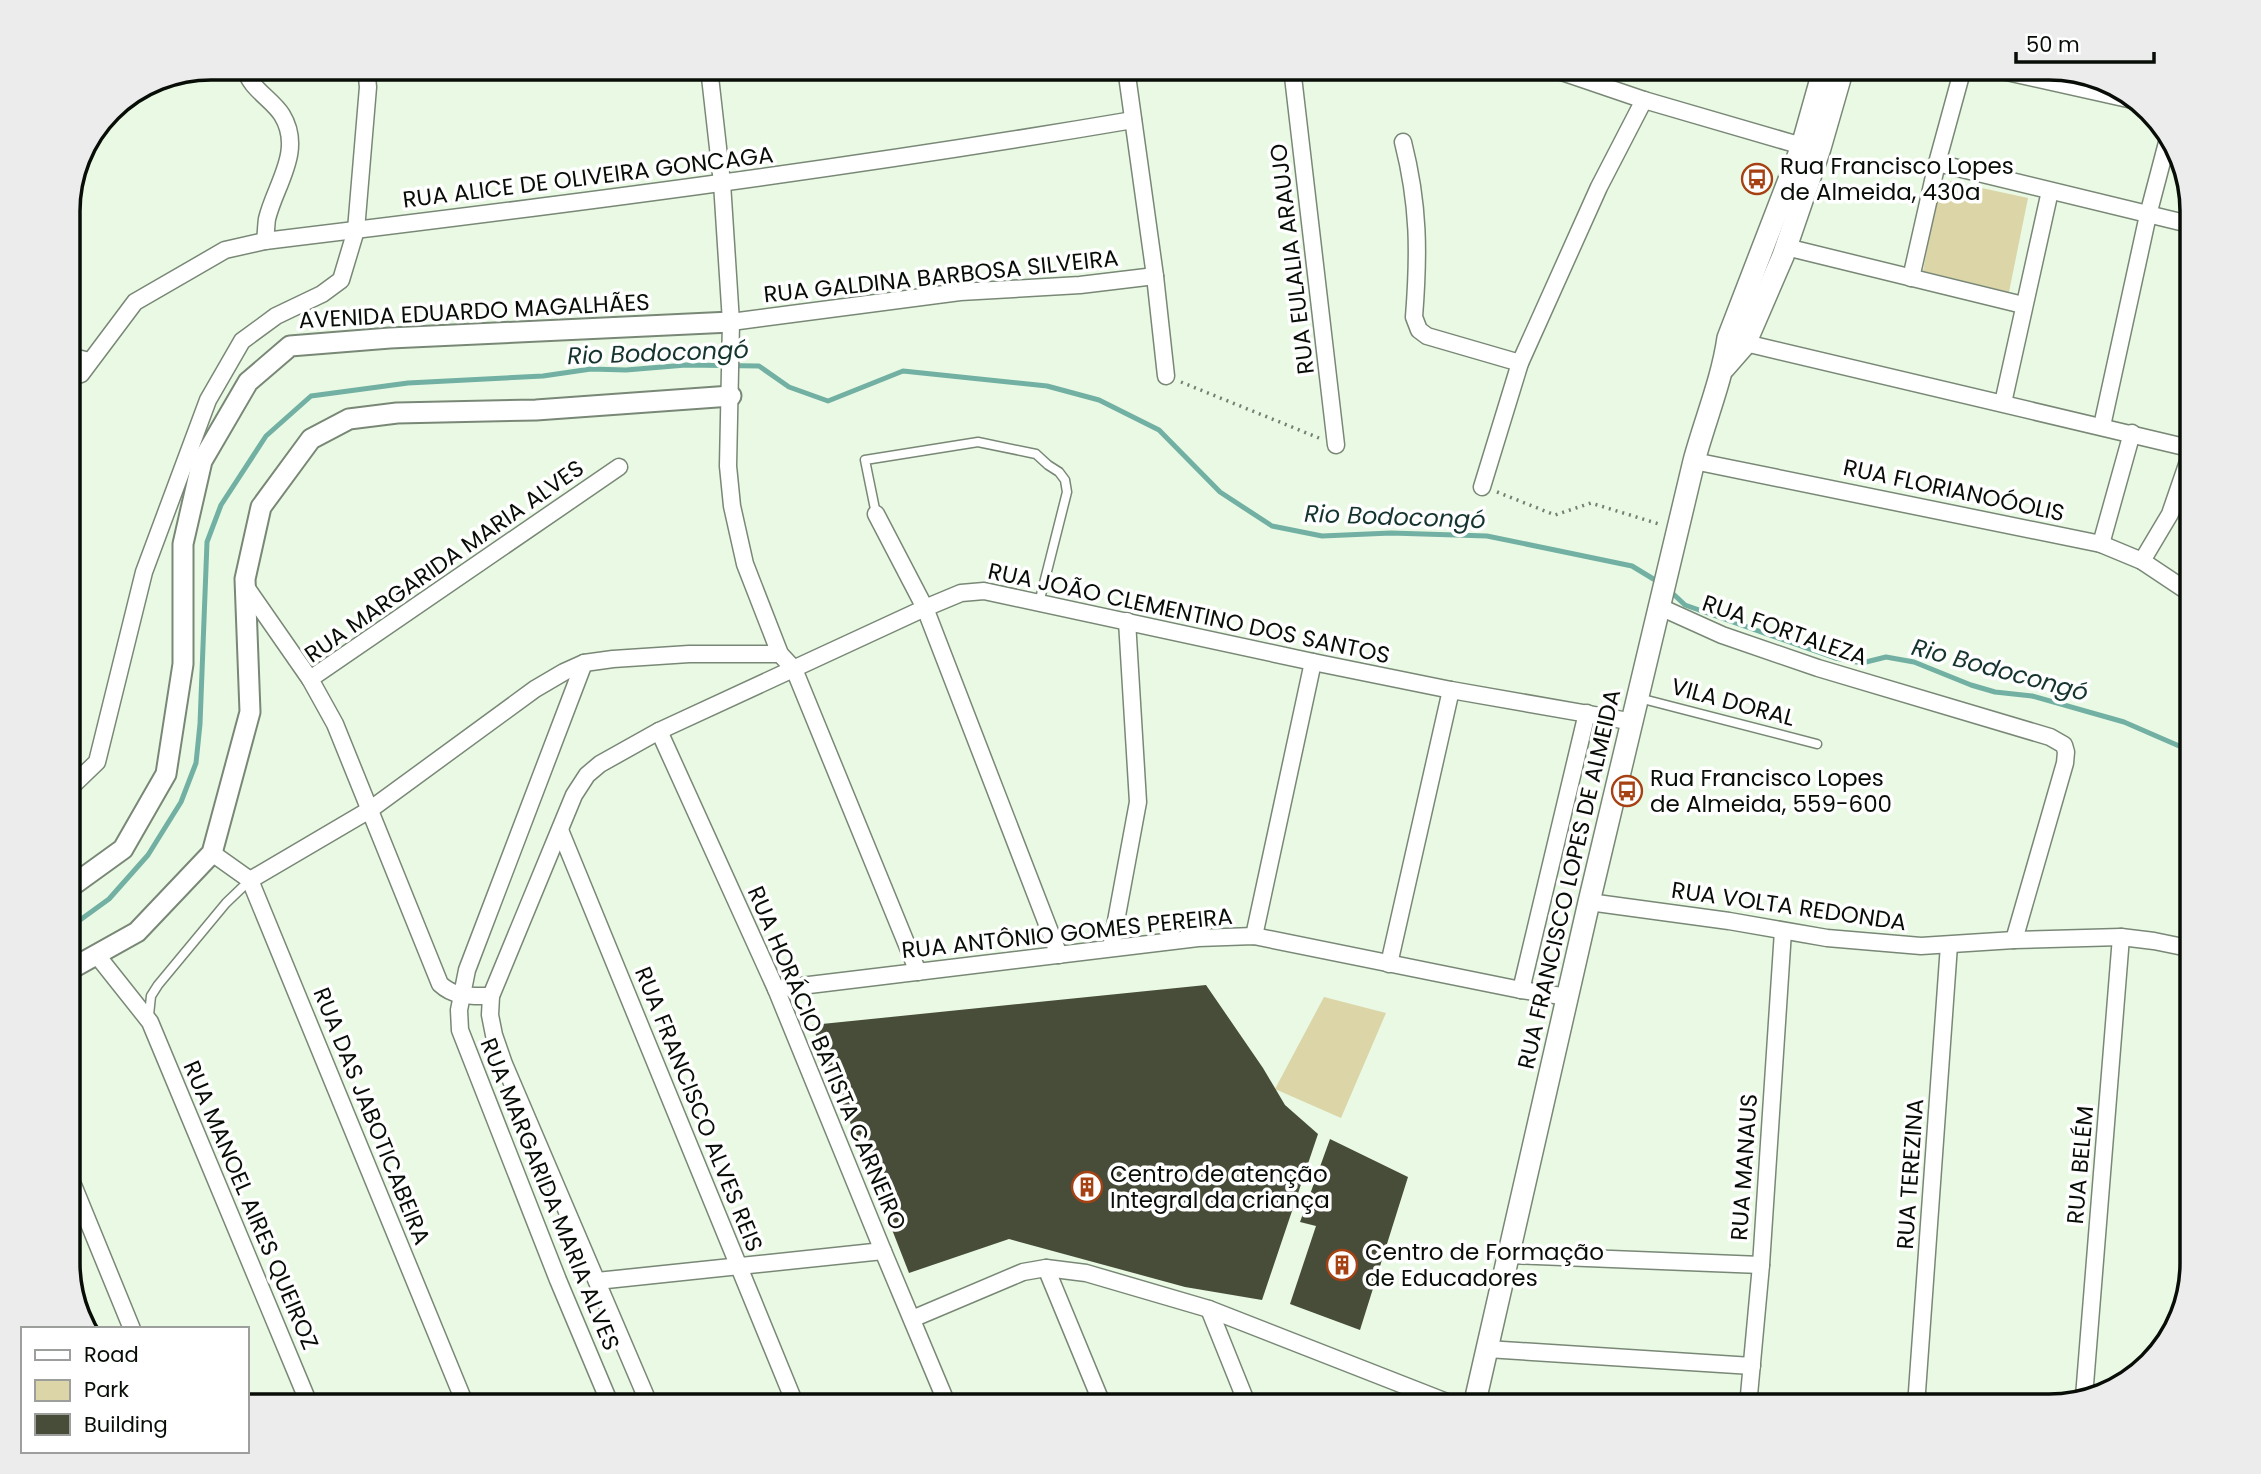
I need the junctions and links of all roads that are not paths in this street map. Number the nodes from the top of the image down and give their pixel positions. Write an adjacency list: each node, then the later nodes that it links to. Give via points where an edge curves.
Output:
1 (1128, 80): 13 (street)
2 (1293, 80): 39 (street, RUA EULALIA ARAUJO)
3 (1586, 80): 12 (street)
4 (1821, 80): 15 (main road, RUA FRANCISCO LOPES DE ALMEIDA)
5 (1840, 80): 24 (main road, RUA FRANCISCO LOPES DE ALMEIDA)
6 (1960, 80): 17 (street)
7 (251, 81): 23 (street, via 281,113 290,142)
8 (367, 81): 22 (street)
9 (710, 81): 18 (street)
10 (2061, 81): 11 (street)
11 (2090, 87)
12 (1644, 100): 15 (street); 32 (street, via 1599,187)
13 (1133, 120): 18 (street, RUA ALICE DE OLIVEIRA GONCAGA); 25 (street)
14 (1403, 142): 32 (street, via 1417,225 1413,317 1419,330)
15 (1802, 146): 29 (main road, RUA FRANCISCO LOPES DE ALMEIDA)
16 (2165, 150): 20 (street)
17 (1937, 163): 19 (street); 26 (street)
18 (722, 183): 22 (street, RUA ALICE DE OLIVEIRA GONCAGA); 28 (street)
19 (2050, 191): 20 (street); 27 (street)
20 (2148, 215): 21 (street); 37 (street)
21 (2180, 222)
22 (356, 230): 23 (street, RUA ALICE DE OLIVEIRA GONCAGA); 65 (street, via 341,280 242,341 208,400 144,572 97,762)
23 (265, 241): 31 (street, RUA ALICE DE OLIVEIRA GONCAGA, via 225,250 135,302)
24 (1786, 247): 26 (street); 29 (main road, RUA FRANCISCO LOPES DE ALMEIDA)
25 (1155, 276): 28 (street, RUA GALDINA BARBOSA SILVEIRA, via 960,292); 34 (street)
26 (1911, 278): 27 (street)
27 (2024, 305): 36 (street)
28 (731, 322): 35 (street); 69 (street, AVENIDA EDUARDO MAGALHÃES, via 290,346 248,382 202,461 183,544 183,664 166,774 123,849)
29 (1737, 341): 36 (street); 41 (main road, RUA FRANCISCO LOPES DE ALMEIDA)
30 (81, 359): 31 (street)
31 (89, 361): 33 (street, RUA ALICE DE OLIVEIRA GONCAGA)
32 (1520, 363): 43 (street)
33 (81, 374)
34 (1166, 376)
35 (731, 391): 49 (street, via 536,410 397,413 349,419 312,439 261,506); 54 (street, via 728,466 736,528)
36 (2003, 403): 37 (street)
37 (2102, 426): 38 (street)
38 (2132, 433): 40 (street); 46 (street)
39 (1336, 445)
40 (2180, 445)
41 (1694, 461): 46 (street, RUA FLORIANOÓOLIS); 50 (main road, RUA FRANCISCO LOPES DE ALMEIDA)
42 (619, 467): 58 (street, RUA MARGARIDA MARIA ALVES)
43 (1482, 487)
44 (2180, 487): 47 (street, via 2171,514)
45 (876, 514): 51 (lane, via 865,460 978,442 1036,454 1059,472 1067,492); 52 (street)
46 (2101, 544): 47 (street, RUA FLORIANOÓOLIS)
47 (2142, 561): 48 (street, RUA FLORIANOÓOLIS)
48 (2180, 586)
49 (246, 587): 58 (street); 68 (street, via 250,712)
50 (1662, 597): 60 (main road, RUA FRANCISCO LOPES DE ALMEIDA); 75 (street, RUA FORTALEZA, via 1722,635 2064,745 2064,763)
51 (1039, 603): 52 (street, RUA JOÃO CLEMENTINO DOS SANTOS, via 984,591 961,593); 53 (street, RUA JOÃO CLEMENTINO DOS SANTOS)
52 (925, 608): 57 (street, RUA JOÃO CLEMENTINO DOS SANTOS); 80 (street)
53 (1127, 621): 55 (street, RUA JOÃO CLEMENTINO DOS SANTOS); 78 (street, via 1139,802)
54 (780, 654): 56 (street, via 690,654); 57 (street)
55 (1313, 662): 59 (street, RUA JOÃO CLEMENTINO DOS SANTOS); 73 (street)
56 (584, 663): 66 (street, via 535,688); 86 (street, RUA MARGARIDA MARIA ALVES, via 484,923)
57 (794, 669): 63 (street, RUA JOÃO CLEMENTINO DOS SANTOS); 83 (street)
58 (310, 679): 66 (street, RUA MARGARIDA MARIA ALVES, via 335,724)
59 (1451, 690): 61 (street, RUA JOÃO CLEMENTINO DOS SANTOS); 82 (street)
60 (1639, 698): 62 (main road, RUA FRANCISCO LOPES DE ALMEIDA); 64 (lane, VILA DORAL)
61 (1587, 713): 62 (street, RUA JOÃO CLEMENTINO DOS SANTOS); 85 (street)
62 (1633, 722): 71 (main road, RUA FRANCISCO LOPES DE ALMEIDA)
63 (659, 730): 67 (street, RUA JOÃO CLEMENTINO DOS SANTOS, via 587,775); 84 (street, RUA HORÁCIO BATISTA CARNEIRO)
64 (1817, 744)
65 (81, 777)
66 (371, 809): 70 (street); 86 (street, RUA MARGARIDA MARIA ALVES, via 432,968 440,984)
67 (560, 830): 87 (street, RUA JOÃO CLEMENTINO DOS SANTOS); 95 (street, RUA FRANCISCO ALVES REIS)
68 (212, 853): 70 (street); 79 (street, via 137,932)
69 (81, 879)
70 (250, 880): 89 (lane, via 226,902 158,985 148,1007); 105 (street, RUA DAS JABOTICABEIRA)
71 (1590, 902): 72 (street, RUA VOLTA REDONDA); 88 (main road, RUA FRANCISCO LOPES DE ALMEIDA)
72 (1783, 931): 76 (street, RUA VOLTA REDONDA); 94 (street, RUA MANAUS)
73 (1254, 936): 78 (street, RUA ANTÔNIO GOMES PEREIRA); 82 (street, RUA ANTÔNIO GOMES PEREIRA)
74 (2121, 937): 75 (street, RUA VOLTA REDONDA); 77 (street, RUA VOLTA REDONDA); 103 (street, RUA BELÉM)
75 (2014, 940): 76 (street, RUA VOLTA REDONDA)
76 (1949, 945): 115 (street, RUA TEREZINA)
77 (2180, 946)
78 (1111, 947): 80 (street, RUA ANTÔNIO GOMES PEREIRA)
79 (96, 954): 81 (street); 89 (street, RUA MANOEL AIRES QUEIROZ)
80 (1059, 955): 83 (street, RUA ANTÔNIO GOMES PEREIRA)
81 (81, 963)
82 (1389, 964): 85 (street, RUA ANTÔNIO GOMES PEREIRA)
83 (918, 972): 84 (street, RUA ANTÔNIO GOMES PEREIRA)
84 (776, 989): 92 (street, RUA HORÁCIO BATISTA CARNEIRO)
85 (1521, 990): 88 (street, RUA ANTÔNIO GOMES PEREIRA)
86 (461, 996): 87 (street); 106 (street, RUA MARGARIDA MARIA ALVES, via 460,1030)
87 (491, 996): 90 (street, RUA JOÃO CLEMENTINO DOS SANTOS, via 490,1015)
88 (1568, 997): 93 (main road, RUA FRANCISCO LOPES DE ALMEIDA)
89 (150, 1021): 104 (street, RUA MANOEL AIRES QUEIROZ)
90 (504, 1064): 97 (street, RUA MARGARIDA MARIA ALVES)
91 (81, 1204): 100 (street)
92 (883, 1251): 95 (street); 99 (street, RUA HORÁCIO BATISTA CARNEIRO)
93 (1510, 1255): 94 (street); 101 (main road, RUA FRANCISCO LOPES DE ALMEIDA)
94 (1761, 1265): 102 (street, RUA MANAUS)
95 (738, 1266): 97 (street); 108 (street, RUA FRANCISCO ALVES REIS)
96 (1046, 1268): 98 (street, via 1086,1273); 99 (street, via 1023,1272); 110 (street)
97 (597, 1281): 107 (street, RUA MARGARIDA MARIA ALVES)
98 (1209, 1309): 111 (street); 112 (street)
99 (912, 1319): 109 (street, RUA HORÁCIO BATISTA CARNEIRO)
100 (131, 1327)
101 (1487, 1349): 102 (street); 113 (main road, RUA FRANCISCO LOPES DE ALMEIDA)
102 (1752, 1366): 114 (street, RUA MANAUS)
103 (2085, 1388)
104 (305, 1394)
105 (461, 1394)
106 (606, 1394)
107 (645, 1394)
108 (791, 1394)
109 (943, 1394)
110 (1098, 1394)
111 (1243, 1394)
112 (1426, 1394)
113 (1477, 1394)
114 (1749, 1394)
115 (1917, 1394)

